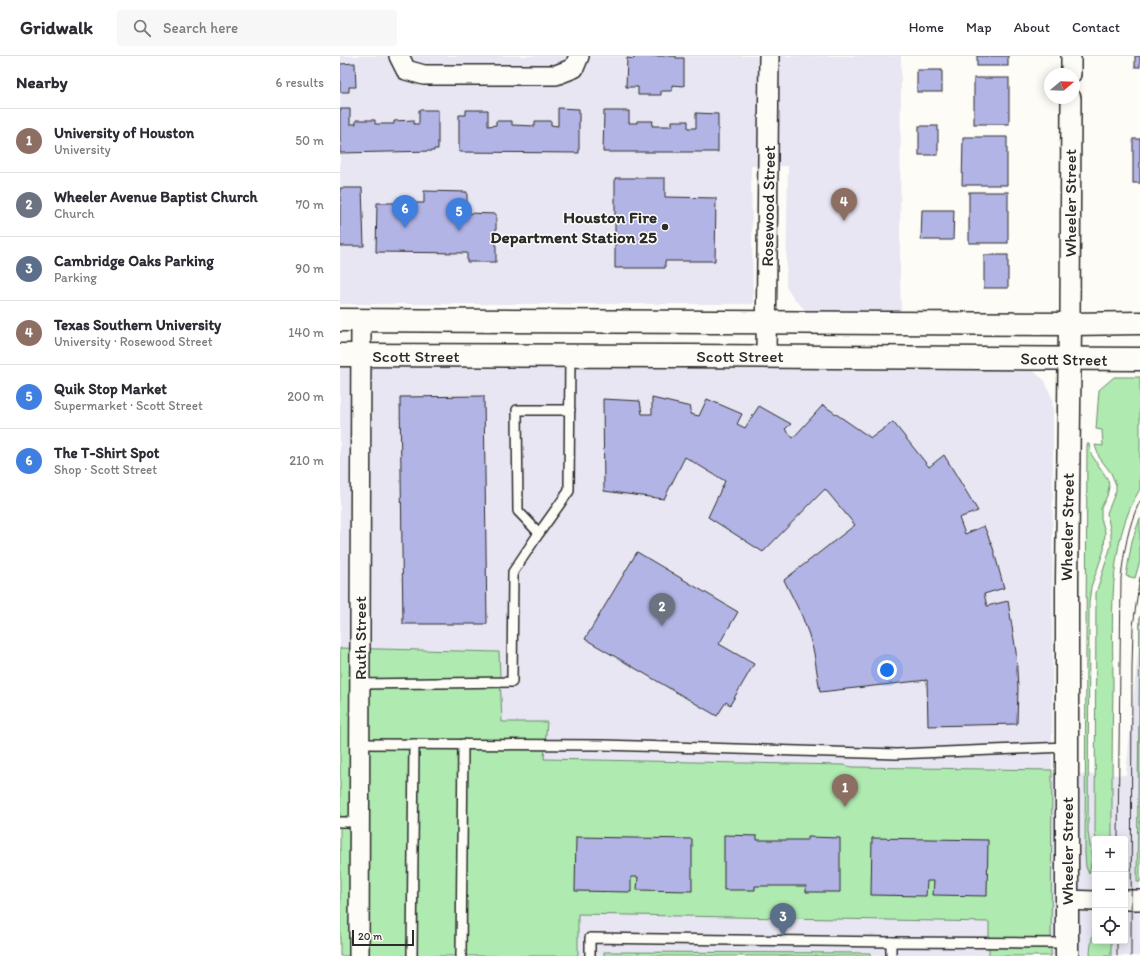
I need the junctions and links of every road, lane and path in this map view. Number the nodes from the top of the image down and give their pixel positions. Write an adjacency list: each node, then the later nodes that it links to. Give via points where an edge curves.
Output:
1 (399, 56): 2 (street, via 406,70 424,75 556,75 574,68)
2 (579, 56)
3 (769, 56): 9 (street, Rosewood Street)
4 (1071, 56): 5 (street)
5 (1071, 68)
6 (1071, 104): 11 (street, Wheeler Street)
7 (350, 320): 8 (main road, Scott Street); 12 (street, Ruth Street)
8 (684, 322): 9 (main road, Scott Street); 14 (main road)
9 (767, 323): 11 (main road, Scott Street); 15 (street, Rosewood Street)
10 (1140, 323): 11 (main road, Scott Street)
11 (1070, 324): 16 (main road, Wheeler Street)
12 (350, 355): 13 (main road, Scott Street); 20 (street, Ruth Street)
13 (570, 356): 14 (main road, Scott Street); 18 (lane)
14 (684, 356): 15 (main road, Scott Street)
15 (766, 356): 16 (main road, Scott Street)
16 (1069, 359): 17 (main road, Scott Street); 24 (main road, Wheeler Street)
17 (1140, 360)
18 (570, 410): 19 (lane, via 569,491); 19 (lane, via 517,410 518,510)
19 (539, 533): 20 (lane, via 513,572 512,682)
20 (360, 684): 21 (street, Ruth Street)
21 (360, 744): 22 (lane); 26 (street, Ruth Street)
22 (414, 744): 23 (lane); 34 (lane)
23 (463, 744): 24 (lane, via 603,744 897,754); 35 (lane)
24 (1066, 747): 27 (main road, Wheeler Street)
25 (340, 822): 26 (lane)
26 (360, 822): 33 (street, Ruth Street)
27 (1067, 900): 28 (street); 32 (main road, Wheeler Street)
28 (1092, 900)
29 (1128, 900): 30 (street)
30 (1140, 900)
31 (891, 942): 32 (lane); 36 (lane, via 590,938); 37 (lane)
32 (1067, 950)
33 (359, 956)
34 (412, 956)
35 (461, 956)
36 (590, 956)
37 (891, 956)

